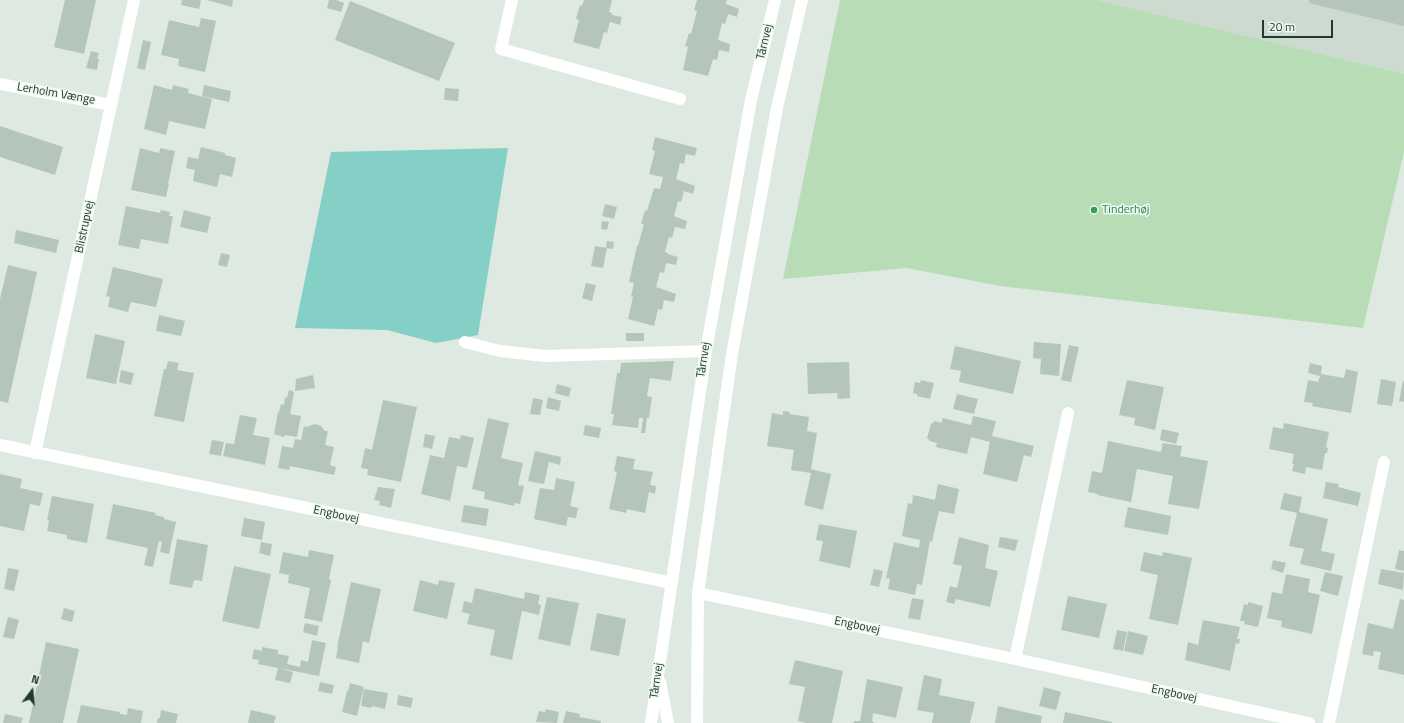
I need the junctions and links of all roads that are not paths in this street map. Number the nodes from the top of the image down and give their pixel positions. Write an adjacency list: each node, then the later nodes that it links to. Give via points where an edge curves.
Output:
1 (134, 0): 7 (street, Blistrupvej)
2 (512, 0): 6 (street, via 501,49)
3 (775, 0): 9 (street, Tårnvej, via 751,100)
4 (802, 0): 15 (street, via 776,108 732,354)
5 (0, 84): 7 (street, Lerholm Vænge)
6 (680, 98)
7 (111, 105): 12 (street, Blistrupvej)
8 (465, 342): 9 (street, via 500,351 545,356)
9 (706, 351): 14 (street, Tårnvej)
10 (1068, 413): 16 (street)
11 (0, 445): 12 (street, Engbovej)
12 (35, 453): 14 (street, Engbovej)
13 (1384, 462): 22 (street)
14 (672, 583): 17 (street, Tårnvej)
15 (698, 593): 16 (street, Engbovej); 20 (street)
16 (1015, 659): 21 (street, Engbovej)
17 (659, 673): 18 (street, Tårnvej); 19 (street)
18 (651, 723)
19 (668, 723)
20 (697, 723)
21 (1309, 723)
22 (1329, 723)

